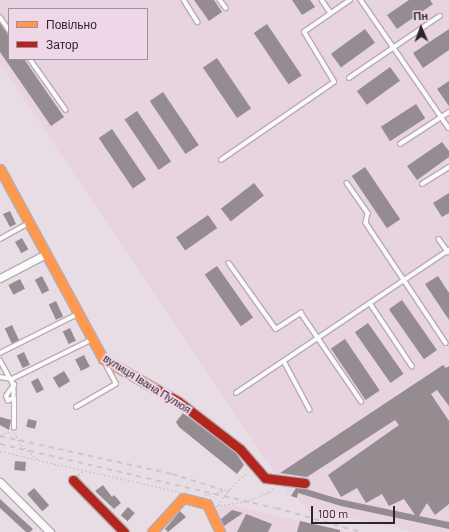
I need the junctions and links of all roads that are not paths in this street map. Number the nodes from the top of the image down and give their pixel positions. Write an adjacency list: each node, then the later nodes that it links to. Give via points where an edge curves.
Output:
1 (184, 0): 10 (lane)
2 (220, 0): 6 (lane)
3 (322, 0): 7 (lane)
4 (350, 0): 7 (lane)
5 (361, 0): 12 (lane)
6 (226, 8)
7 (330, 12): 20 (lane, via 304,32 334,82)
8 (440, 16): 12 (lane)
9 (0, 17): 11 (lane)
10 (198, 22)
11 (8, 29)
12 (394, 47): 14 (lane); 17 (lane)
13 (31, 60): 15 (lane)
14 (349, 78)
15 (66, 110)
16 (449, 112): 17 (lane)
17 (441, 117): 18 (lane); 19 (lane)
18 (449, 128)
19 (400, 144)
20 (221, 160)
21 (449, 167): 24 (lane)
22 (1, 174): 25 (street, вулиця Івана Пулюя)
23 (347, 183): 32 (lane, via 368,213 366,222)
24 (422, 184)
25 (29, 223): 26 (lane); 29 (street, вулиця Івана Пулюя)
26 (0, 239)
27 (439, 239): 28 (lane)
28 (449, 251): 32 (lane)
29 (46, 254): 31 (street); 34 (street, вулиця Івана Пулюя)
30 (229, 263): 35 (lane, via 276,328 301,313)
31 (0, 278)
32 (405, 280): 33 (lane); 37 (lane)
33 (370, 303): 35 (lane); 42 (lane)
34 (79, 314): 36 (street, вулиця Івана Пулюя); 38 (lane)
35 (318, 338): 41 (lane); 48 (lane)
36 (91, 340): 39 (street, вулиця Івана Пулюя); 44 (lane)
37 (446, 343)
38 (0, 353)
39 (103, 359): 49 (lane, via 116,384); 54 (street, вулиця Івана Пулюя, via 179,402 240,449 265,478)
40 (0, 360): 44 (lane)
41 (284, 361): 46 (lane); 50 (lane)
42 (412, 366)
43 (0, 377): 44 (lane)
44 (12, 379): 45 (lane)
45 (14, 385): 47 (lane); 47 (lane, via 6,398 10,401)
46 (236, 393)
47 (14, 399): 51 (lane)
48 (361, 401)
49 (76, 407)
50 (310, 410)
51 (14, 428)
52 (73, 480): 56 (street)
53 (0, 482): 55 (street)
54 (305, 483)
55 (50, 532)
56 (124, 532)
57 (152, 532): 58 (street, via 187,497 207,504)
58 (220, 532)

